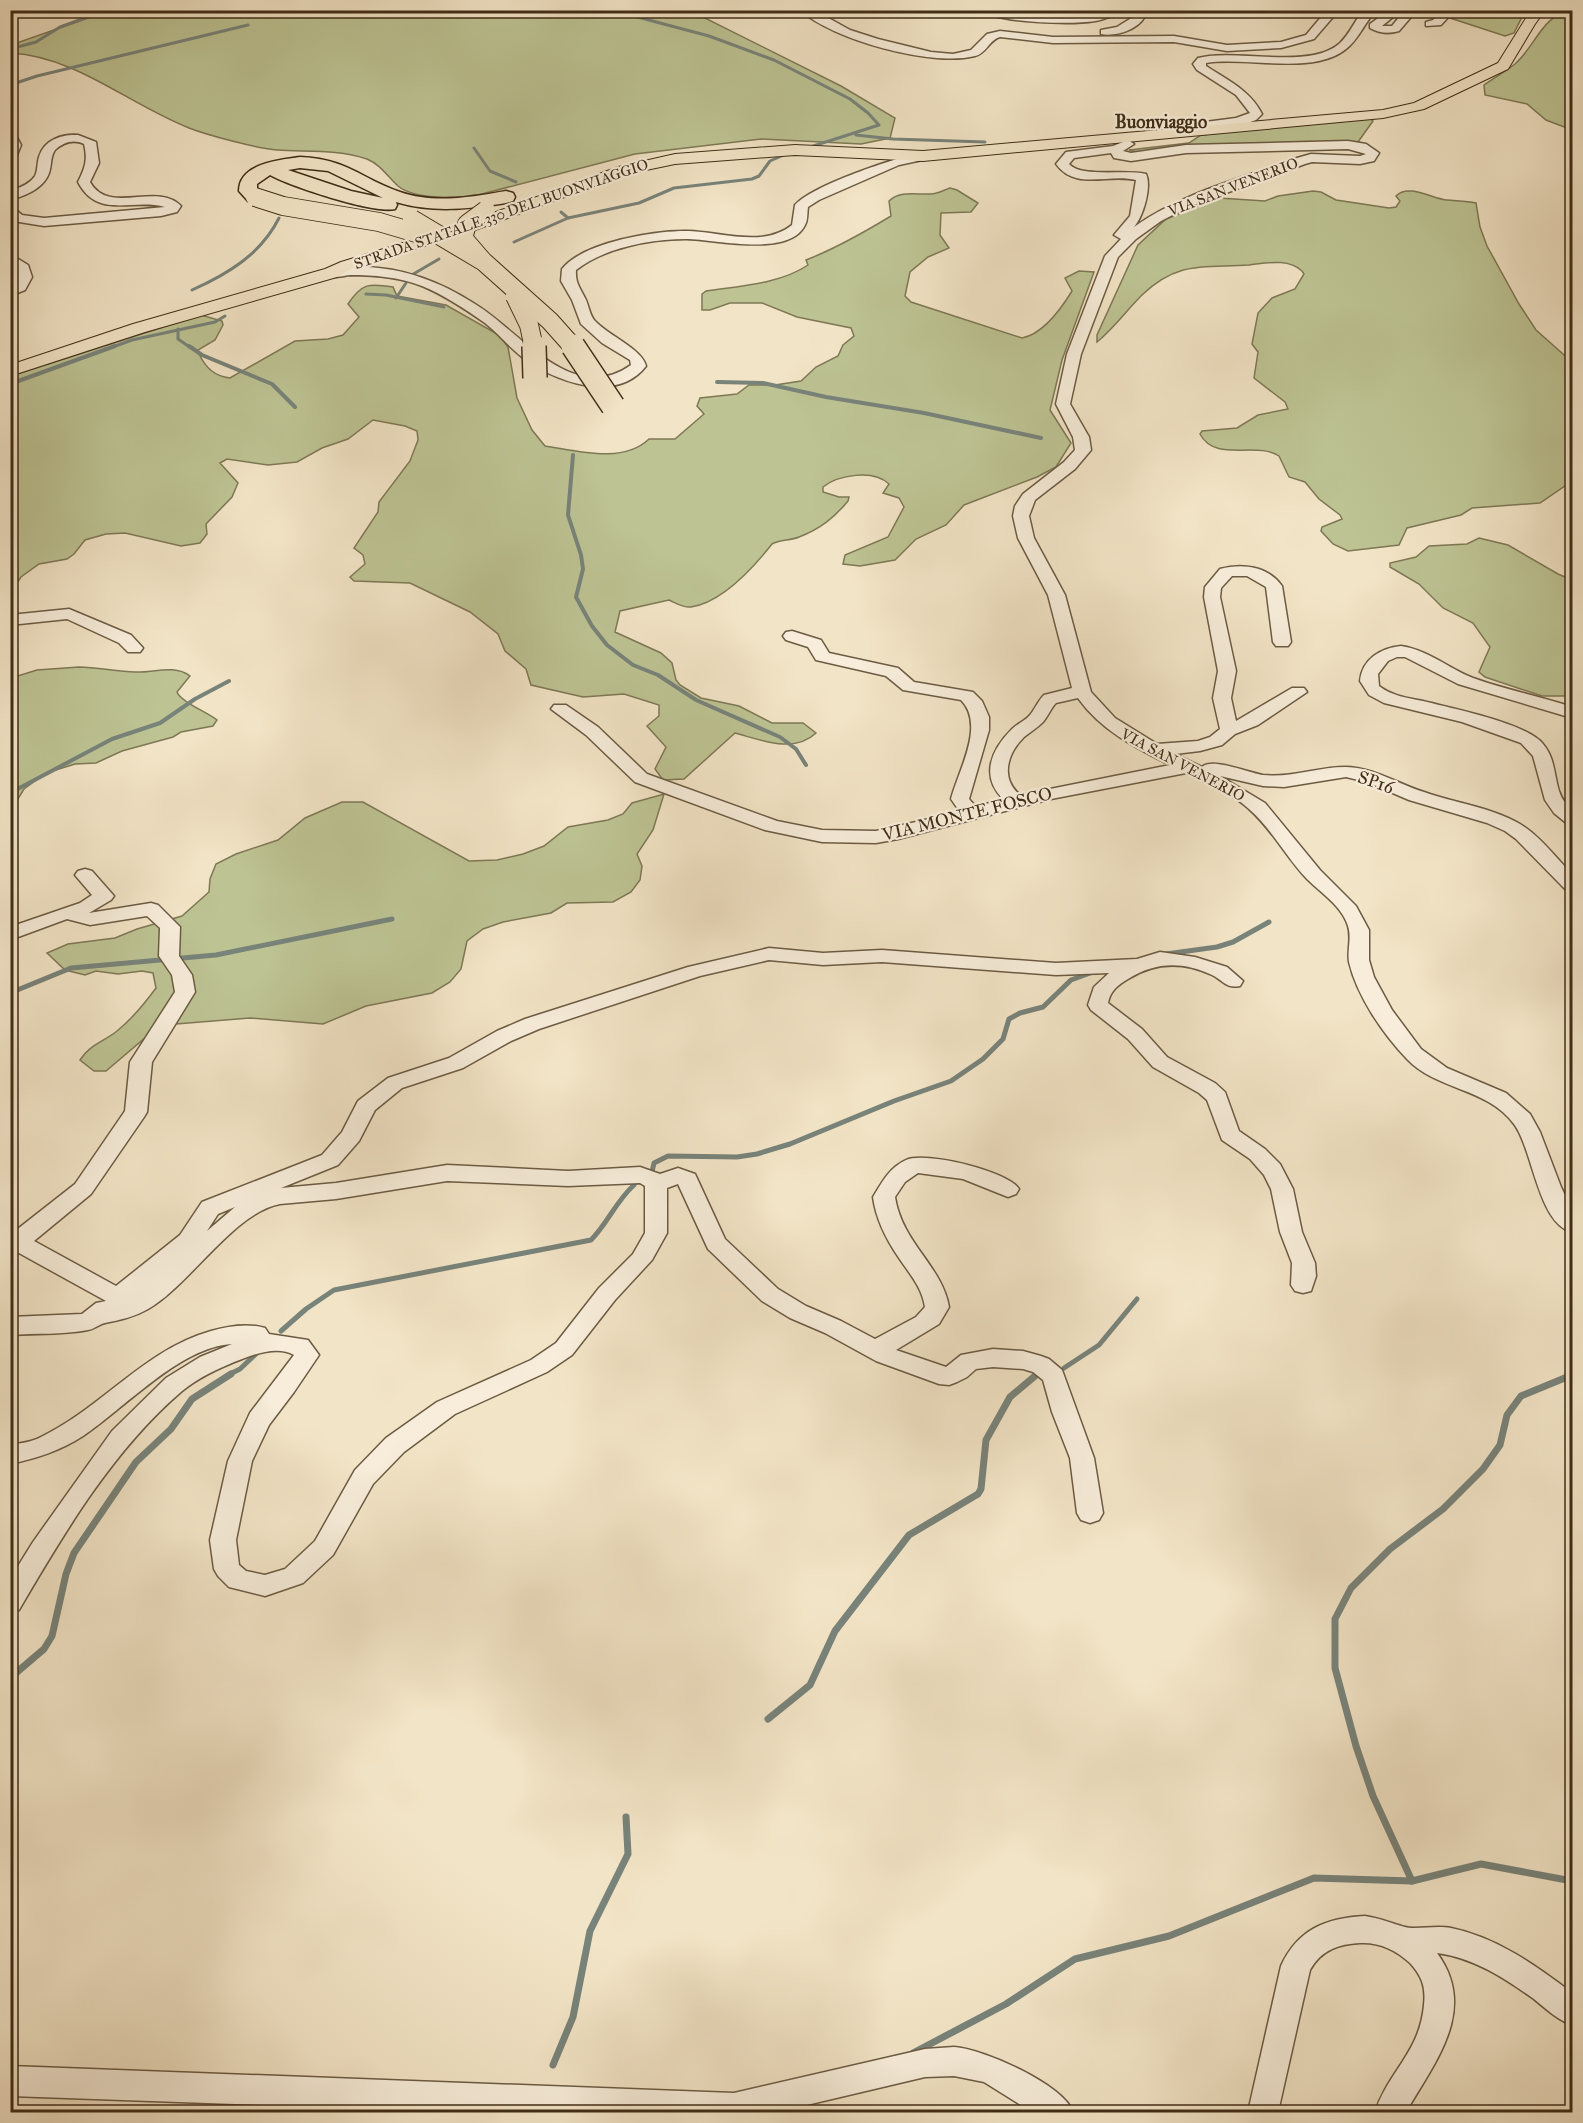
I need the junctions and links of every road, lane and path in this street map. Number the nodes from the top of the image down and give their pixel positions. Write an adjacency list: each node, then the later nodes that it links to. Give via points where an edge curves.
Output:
1 (805, 10): 11 (street, via 857,36 938,56 971,55 993,35)
2 (985, 10): 3 (street, via 1006,15 1083,19)
3 (1118, 10)
4 (1125, 10): 11 (street, via 1139,16 1120,30)
5 (1334, 10): 11 (street, via 1310,37 1272,46 1227,48 1174,39 1053,40)
6 (1412, 10): 9 (street, via 1395,29 1374,26 1389,15)
7 (1440, 10): 10 (street, via 1445,14 1437,23)
8 (1539, 10): 12 (main road, STRADA STATALE 330 DEL BUONVIAGGIO, via 1503,66 1419,106 1372,115)
9 (1369, 11): 12 (street, via 1343,47 1329,53 1290,59 1202,60 1201,68 1239,92 1256,114 1247,120 1203,124)
10 (1430, 24)
11 (1018, 35)
12 (1188, 131): 14 (street, via 1176,140 1122,145); 16 (main road, STRADA STATALE 330 DEL BUONVIAGGIO)
13 (10, 135): 15 (street, via 16,150)
14 (1116, 149): 22 (street, via 1070,155 1062,164 1078,175 1125,174 1142,180 1136,217 1107,249); 22 (street, VIA SAN VENERIO, via 1118,155 1131,157 1186,149 1348,145 1373,153 1360,160 1301,161 1183,204 1131,236)
15 (10, 155)
16 (922, 156): 25 (main road, STRADA STATALE 330 DEL BUONVIAGGIO, bridge, via 795,150 693,156 639,165); 25 (street, STRADA STATALE 330 DEL BUONVIAGGIO, via 895,162 814,197 800,210 799,225 775,238 672,236 599,252 573,265 568,281 586,321 607,340 637,358 639,366 630,374 611,381 561,374 528,355 494,323 441,290 381,272)
17 (277, 172): 18 (highway)
18 (342, 195): 20 (highway, via 424,210 469,206); 24 (highway, bridge, via 412,219)
19 (10, 196): 21 (street, via 38,181 47,152 55,144 78,138 90,142 95,157 84,182 85,189 93,195 120,202 164,202 174,206 161,212 44,222 18,218)
20 (506, 196): 24 (highway, bridge, via 467,224 463,238); 24 (highway, bridge, via 456,204 417,202 392,196 338,167 307,162 257,174 247,188 255,197 283,206 400,227)
21 (10, 209)
22 (1112, 256): 35 (street, VIA SAN VENERIO, via 1074,354 1064,396 1066,413 1081,437 1083,450 1066,469 1035,491 1022,511 1032,551 1055,589)
23 (10, 258): 27 (street, via 23,268 25,277 20,287)
24 (484, 262): 26 (highway, bridge)
25 (331, 273): 28 (main road, STRADA STATALE 330 DEL BUONVIAGGIO)
26 (507, 283): 29 (highway, bridge, via 524,308 532,330 536,354); 30 (highway, bridge, via 580,354)
27 (10, 292)
28 (10, 370)
29 (534, 382)
30 (613, 406)
31 (10, 620): 34 (street, via 69,614 125,639)
32 (792, 636): 43 (street, via 814,644 822,656 892,672 909,686 972,699 979,713 980,732 960,799)
33 (1282, 642): 39 (street, via 1274,586 1258,574 1226,572 1213,587 1212,597 1227,671 1222,698)
34 (134, 648)
35 (1082, 692): 40 (street, VIA SAN VENERIO, via 1090,706 1123,734); 42 (street, via 1046,703 1002,757 998,783)
36 (1298, 692): 39 (street, via 1252,721)
37 (560, 709): 43 (street, VIA MONTE FOSCO, via 592,732 641,778 772,826 822,836 876,837)
38 (1572, 713): 44 (street, via 1461,678 1404,651 1390,652 1378,660 1369,679 1378,694 1532,741 1541,756 1553,802)
39 (1229, 730): 40 (street, via 1216,741 1200,746)
40 (1156, 750): 41 (street, VIA SAN VENERIO); 46 (street, SP16 / SP16, via 1263,780 1284,781 1346,772 1372,777 1416,796 1512,827)
41 (1190, 767): 42 (street, VIA MONTE FOSCO); 53 (street, VIA SAN VENERIO, via 1259,808 1344,906 1358,924 1360,966 1389,1021 1417,1057 1517,1112 1541,1154 1555,1201)
42 (1016, 801): 43 (street, VIA MONTE FOSCO)
43 (972, 815)
44 (1572, 818)
45 (85, 875): 47 (street, via 104,896)
46 (1572, 885)
47 (69, 914): 48 (street); 54 (street, via 90,919 151,909 171,927 169,956 182,975 185,992 141,1062 136,1112 83,1189)
48 (10, 934)
49 (1138, 964): 50 (street, via 1160,958 1177,959 1220,971); 55 (street, via 1104,986 1098,1005 1135,1034 1160,1062 1217,1097 1230,1135 1258,1152 1270,1168 1283,1191 1292,1234 1303,1255); 56 (street, via 1056,969 882,956 823,959 769,954 695,971 592,1003 504,1036 456,1063 395,1083 366,1106 351,1136 330,1160 210,1208 188,1241)
50 (1233, 981)
51 (656, 1184): 57 (street, via 640,1175 561,1178 433,1174 266,1199 237,1215 144,1300 105,1317); 59 (street, via 656,1233 641,1260 607,1294 564,1349 539,1366 446,1408 395,1445 364,1477 324,1548 294,1576 265,1586 238,1580 227,1569 224,1540 229,1506 240,1461 259,1420 308,1354 300,1346 281,1342); 60 (street, via 678,1176 687,1179 716,1243 770,1295)
52 (1008, 1189): 60 (street, via 968,1171 935,1167 914,1165 897,1178 884,1197 885,1213 902,1246 933,1290 938,1305 935,1314)
53 (1572, 1224)
54 (15, 1246): 56 (street)
55 (1304, 1285)
56 (118, 1297): 57 (street)
57 (95, 1316): 58 (street, via 88,1322)
58 (10, 1326)
59 (258, 1344): 61 (street, via 257,1334 235,1333 205,1341 136,1380 49,1444); 63 (street, via 208,1363 174,1384 121,1438 42,1549)
60 (875, 1350): 62 (street, via 949,1376 969,1361 993,1358 1041,1365 1054,1376 1082,1458)
61 (10, 1455)
62 (1090, 1513)
63 (10, 1603)
64 (1407, 1941): 65 (street, via 1436,1939 1470,1947 1496,1959); 68 (street, via 1389,1932 1344,1931 1307,1948 1296,1966); 69 (street, via 1428,1962 1439,1985 1438,2016 1429,2048)
65 (1572, 2011)
66 (10, 2081): 67 (street, via 734,2108 925,2063 951,2061 973,2064 1000,2075)
67 (1058, 2112)
68 (1263, 2112)
69 (1390, 2112)

